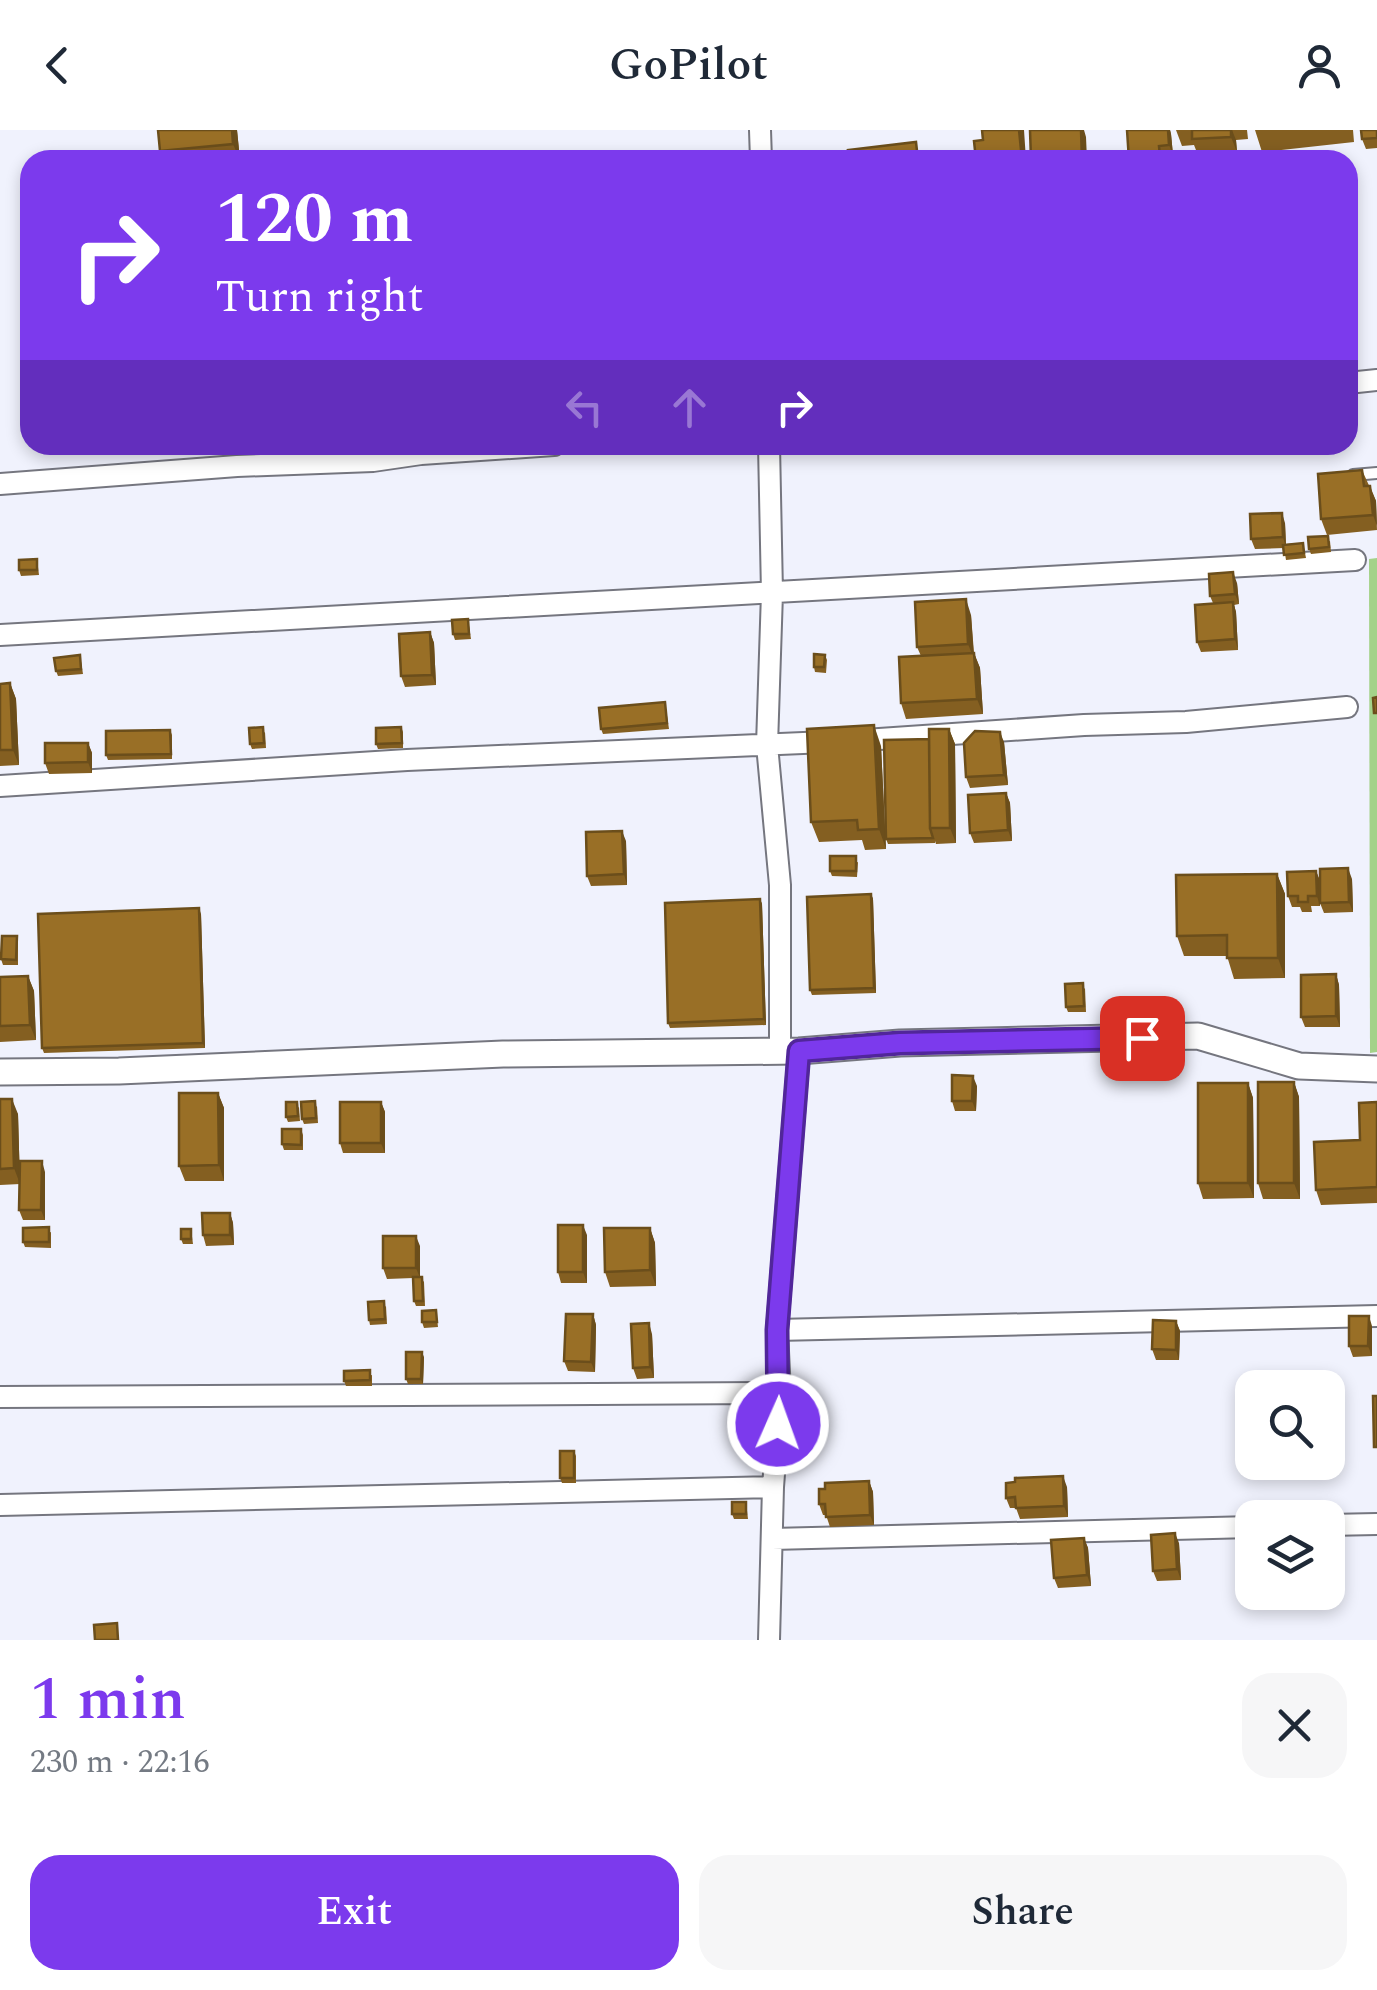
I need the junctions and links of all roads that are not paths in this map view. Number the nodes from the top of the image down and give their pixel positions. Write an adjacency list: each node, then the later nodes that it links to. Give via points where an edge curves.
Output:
1 (414, 455): 5 (street)
2 (769, 455): 7 (street)
3 (1377, 473): 4 (lane)
4 (1341, 476)
5 (0, 484)
6 (1355, 560): 7 (street)
7 (772, 593): 8 (street); 10 (street)
8 (0, 635)
9 (1347, 707): 10 (street)
10 (767, 745): 11 (street); 12 (street)
11 (0, 786)
12 (789, 1051): 13 (street, via 1198,1036 1299,1066); 14 (street); 16 (street)
13 (1377, 1069)
14 (0, 1072)
15 (1377, 1316): 16 (street)
16 (777, 1330): 17 (street)
17 (780, 1393): 18 (street); 19 (street)
18 (0, 1397)
19 (774, 1486): 20 (street); 24 (street)
20 (0, 1505)
21 (1377, 1524): 22 (street)
22 (1345, 1525)
23 (1235, 1527): 24 (street)
24 (772, 1539): 25 (street)
25 (769, 1640)

